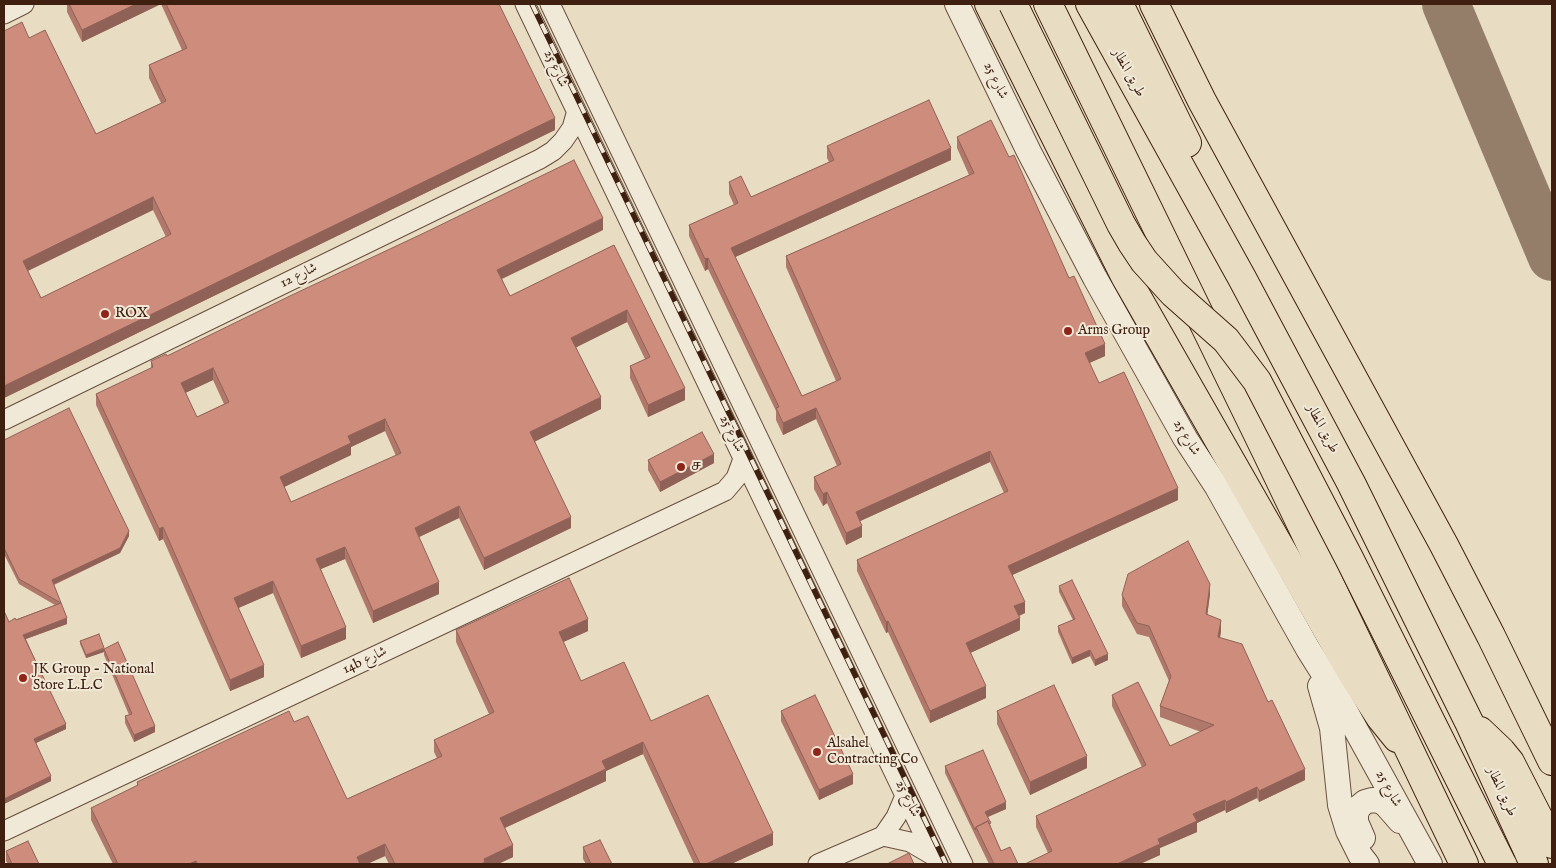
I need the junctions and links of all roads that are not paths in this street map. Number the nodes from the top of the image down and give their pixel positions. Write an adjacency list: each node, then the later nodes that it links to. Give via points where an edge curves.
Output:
1 (24, 4): 11 (street)
2 (525, 4): 12 (street, شارع 25)
3 (550, 4): 29 (street, شارع 25)
4 (957, 4): 18 (street, شارع 25, via 1095,278)
5 (989, 4): 20 (main road, via 1155,330 1352,675 1380,718)
6 (1013, 4): 34 (main road, bridge, via 1132,243 1163,283 1226,340 1257,381)
7 (1048, 4): 20 (main road)
8 (1090, 4): 13 (main road, طريق المطار)
9 (1119, 4): 13 (main road, via 1211,191)
10 (1154, 4): 21 (main road, via 1202,101 1444,545)
11 (4, 14)
12 (576, 114): 14 (street, شارع 12, via 563,141 540,159); 15 (street, شارع 25)
13 (1242, 278): 19 (main road, طريق المطار, via 1351,484)
14 (4, 420)
15 (743, 458): 16 (street, via 736,478); 17 (street, شارع 25)
16 (725, 491): 17 (street, via 740,492); 24 (street, 14b شارع)
17 (764, 502): 22 (street, شارع 25)
18 (1308, 649): 23 (street, شارع 25); 30 (street, via 1332,728 1340,805 1348,831)
19 (1469, 722): 26 (main road, via 1510,762); 35 (main road, طريق المطار)
20 (1413, 756): 33 (main road)
21 (1552, 761)
22 (905, 796): 25 (street); 27 (street, شارع 25)
23 (1410, 828): 31 (street, via 1380,801 1365,802 1359,807 1356,822); 32 (street, شارع 25)
24 (4, 831)
25 (883, 836): 27 (street, via 910,842); 28 (street)
26 (1552, 844)
27 (936, 860)
28 (818, 864)
29 (963, 864)
30 (1366, 864)
31 (1376, 864)
32 (1430, 864)
33 (1464, 864)
34 (1502, 864)
35 (1534, 864)

